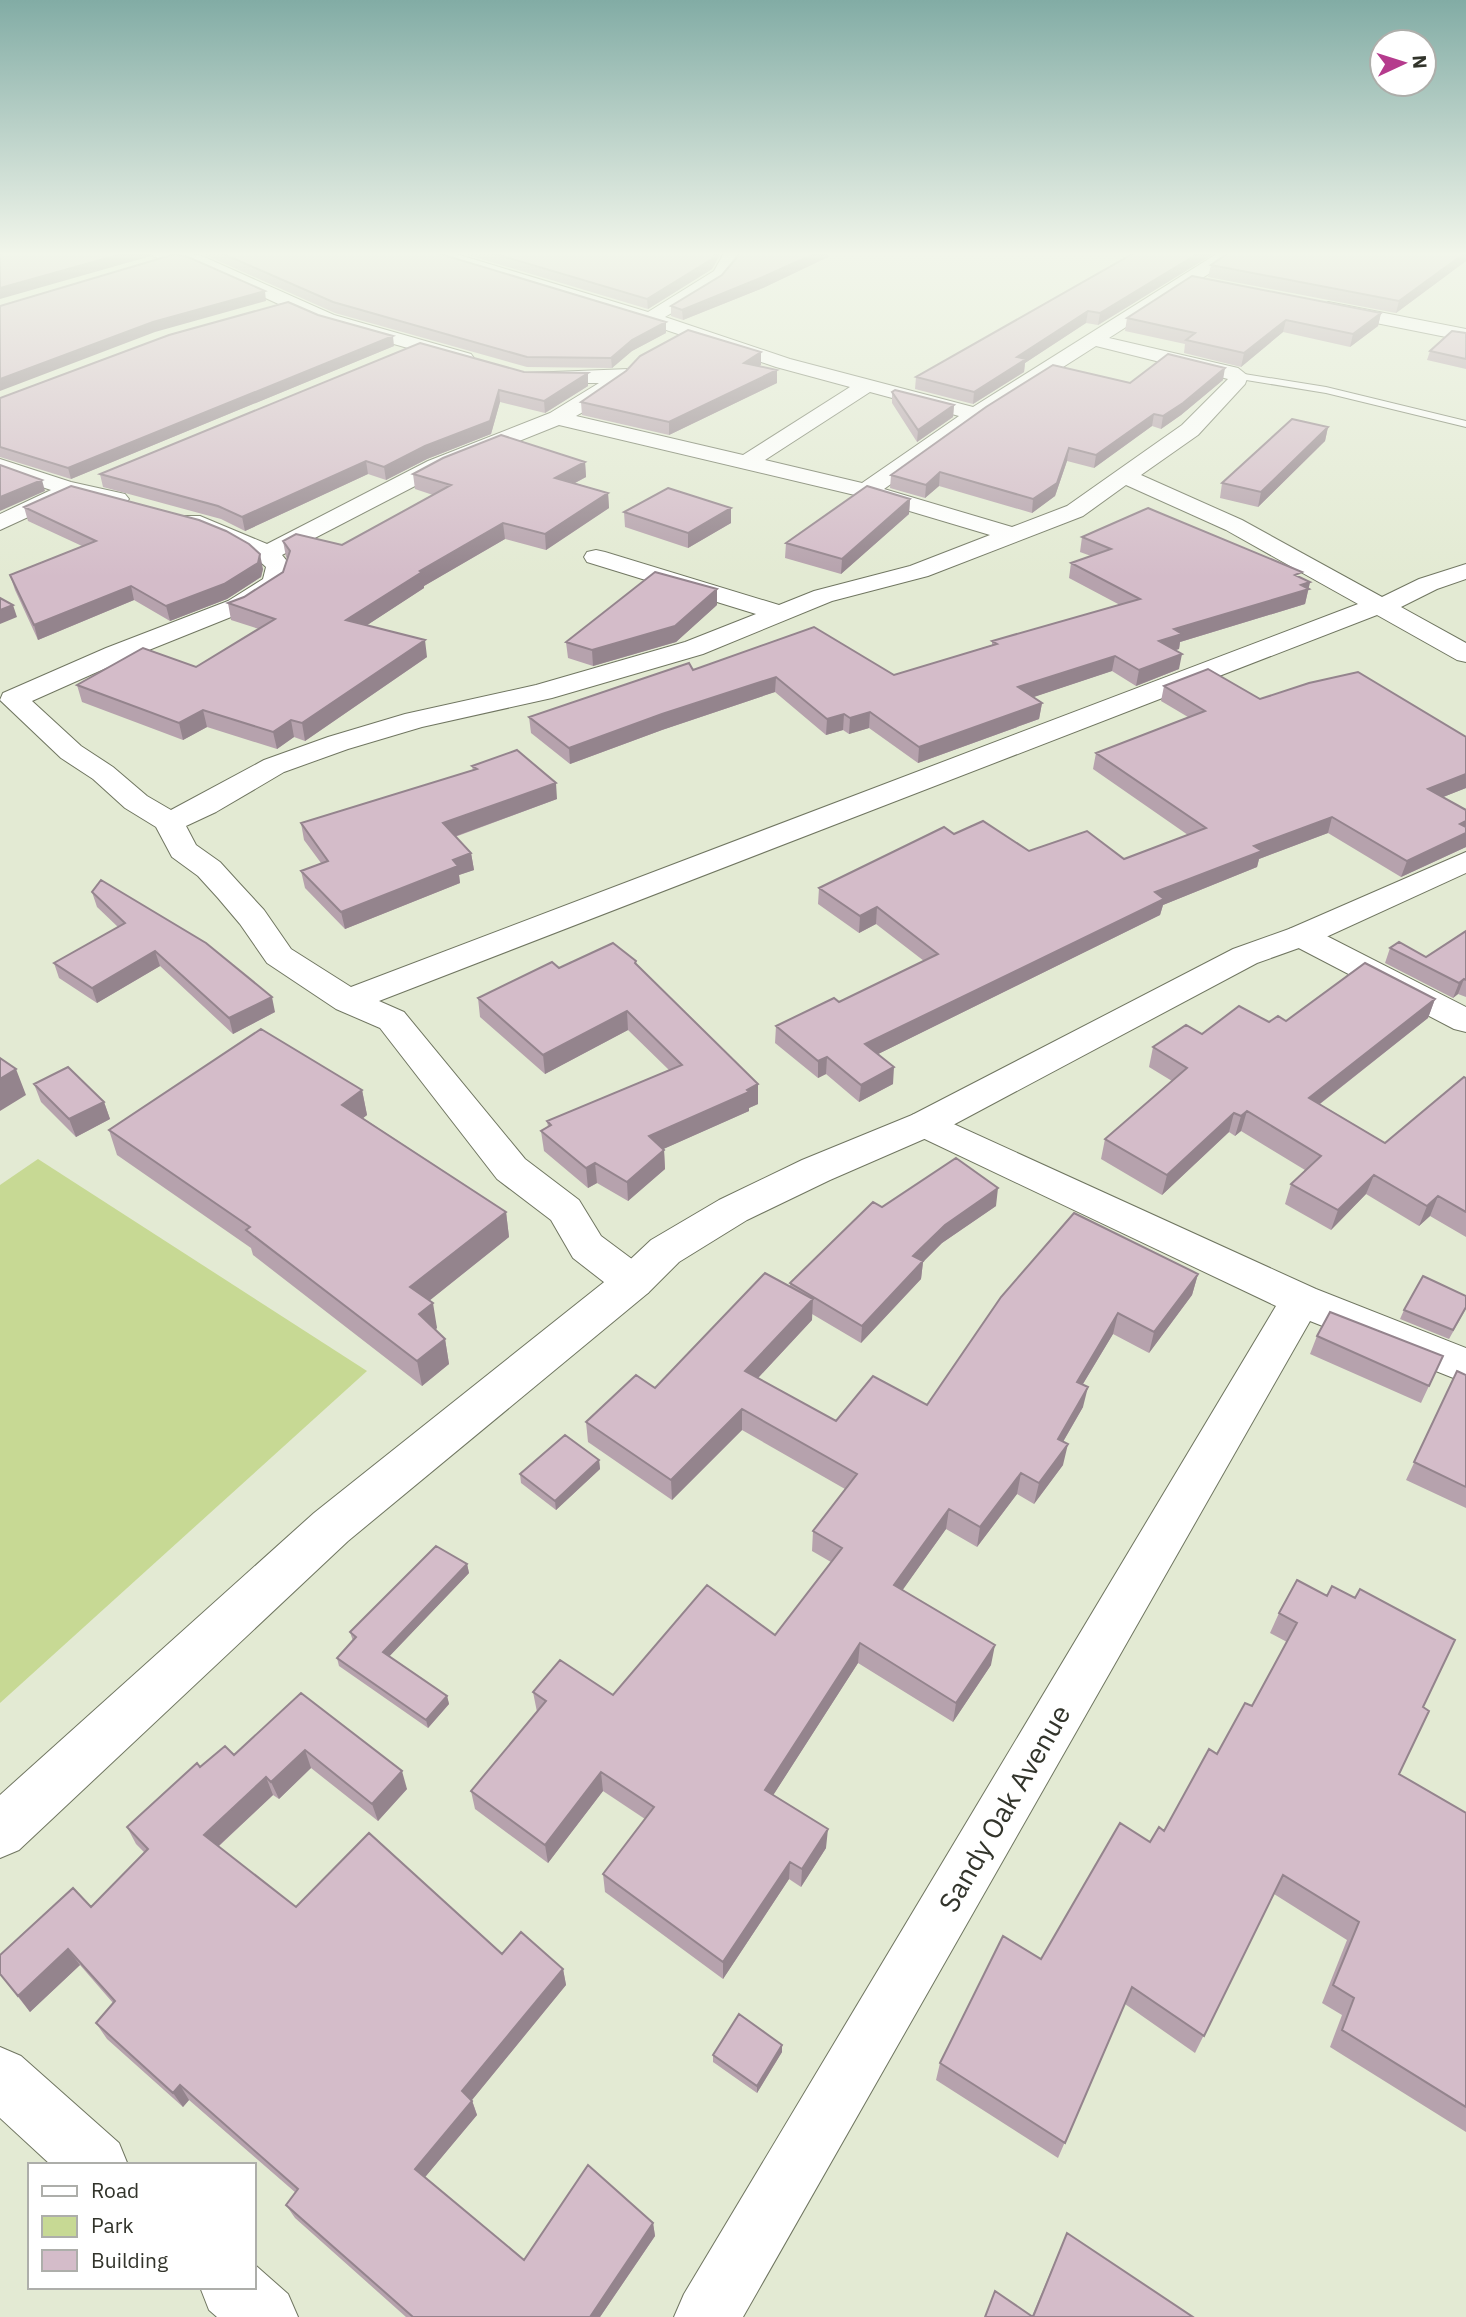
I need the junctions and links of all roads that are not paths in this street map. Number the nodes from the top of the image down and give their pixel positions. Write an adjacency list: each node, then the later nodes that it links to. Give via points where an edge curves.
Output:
1 (476, 361): 6 (street)
2 (636, 361): 9 (street)
3 (777, 361): 10 (street)
4 (1060, 361): 11 (street)
5 (1184, 361): 8 (street)
6 (479, 362)
7 (514, 373): 9 (street)
8 (1238, 376): 13 (lane, via 1326,390); 17 (street, via 1190,430)
9 (618, 377): 12 (street)
10 (869, 384): 11 (street); 14 (street)
11 (976, 414): 19 (street)
12 (557, 418): 14 (street); 22 (street, via 436,466)
13 (1466, 424)
14 (747, 463): 19 (street)
15 (0, 466): 18 (street)
16 (110, 473): 18 (street)
17 (1124, 476): 21 (street, via 1076,511); 25 (street, via 1234,525)
18 (71, 489): 20 (street); 22 (street, via 153,509)
19 (866, 491): 21 (street)
20 (0, 523)
21 (1014, 535): 26 (street, via 919,571 823,596)
22 (268, 553): 28 (street, via 279,566 275,583 237,606)
23 (596, 557): 26 (street)
24 (1466, 570): 25 (street)
25 (1379, 605): 27 (street); 32 (street)
26 (780, 613): 29 (street, via 669,655 338,743 274,766)
27 (1466, 654)
28 (6, 703): 29 (street)
29 (169, 822): 32 (street, via 183,850 229,891 279,956)
30 (1466, 860): 31 (street)
31 (1301, 936): 33 (street); 34 (street, via 1245,956)
32 (348, 1001): 35 (street, via 392,1020 511,1169 565,1210 587,1247)
33 (1466, 1021)
34 (925, 1124): 35 (street, via 733,1210 666,1251); 36 (street)
35 (633, 1282): 38 (street, via 331,1527)
36 (1301, 1300): 37 (street); 43 (street, Sandy Oak Avenue)
37 (1466, 1366)
38 (0, 1831)
39 (0, 2077): 40 (street)
40 (95, 2163)
41 (234, 2289): 42 (street)
42 (265, 2317)
43 (707, 2317)

